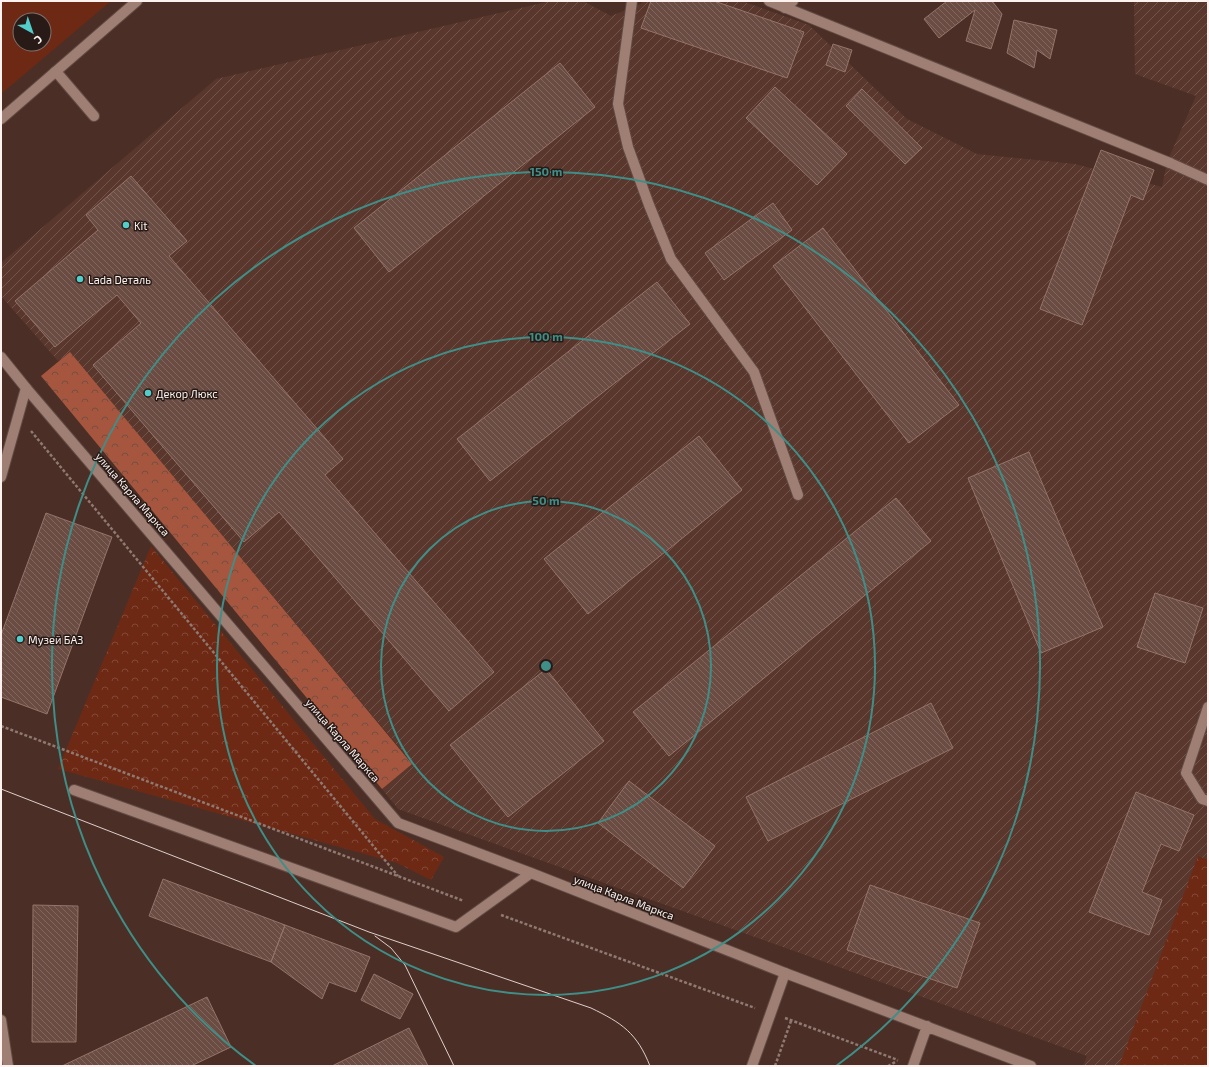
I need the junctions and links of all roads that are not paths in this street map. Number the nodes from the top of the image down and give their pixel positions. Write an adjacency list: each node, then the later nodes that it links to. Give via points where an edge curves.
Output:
1 (137, 1): 5 (street)
2 (632, 1): 12 (street, via 618,104 628,147 671,259 754,372)
3 (769, 1): 4 (street)
4 (789, 4): 8 (street)
5 (55, 72): 6 (street); 7 (street)
6 (94, 116)
7 (1, 119)
8 (1208, 180)
9 (1, 357): 10 (street, улица Карла Маркса)
10 (26, 388): 11 (street); 16 (street, улица Карла Маркса, via 398,823)
11 (1, 477)
12 (798, 495)
13 (1208, 707): 15 (street, via 1186,774 1202,799)
14 (74, 790): 16 (street, via 456,926)
15 (1208, 801)
16 (531, 873): 17 (street, улица Карла Маркса)
17 (785, 973): 19 (street, улица Карла Маркса); 21 (street)
18 (1, 1020): 20 (street)
19 (927, 1026): 22 (street); 23 (street, улица Карла Маркса)
20 (8, 1066)
21 (752, 1066)
22 (913, 1066)
23 (1031, 1066)

